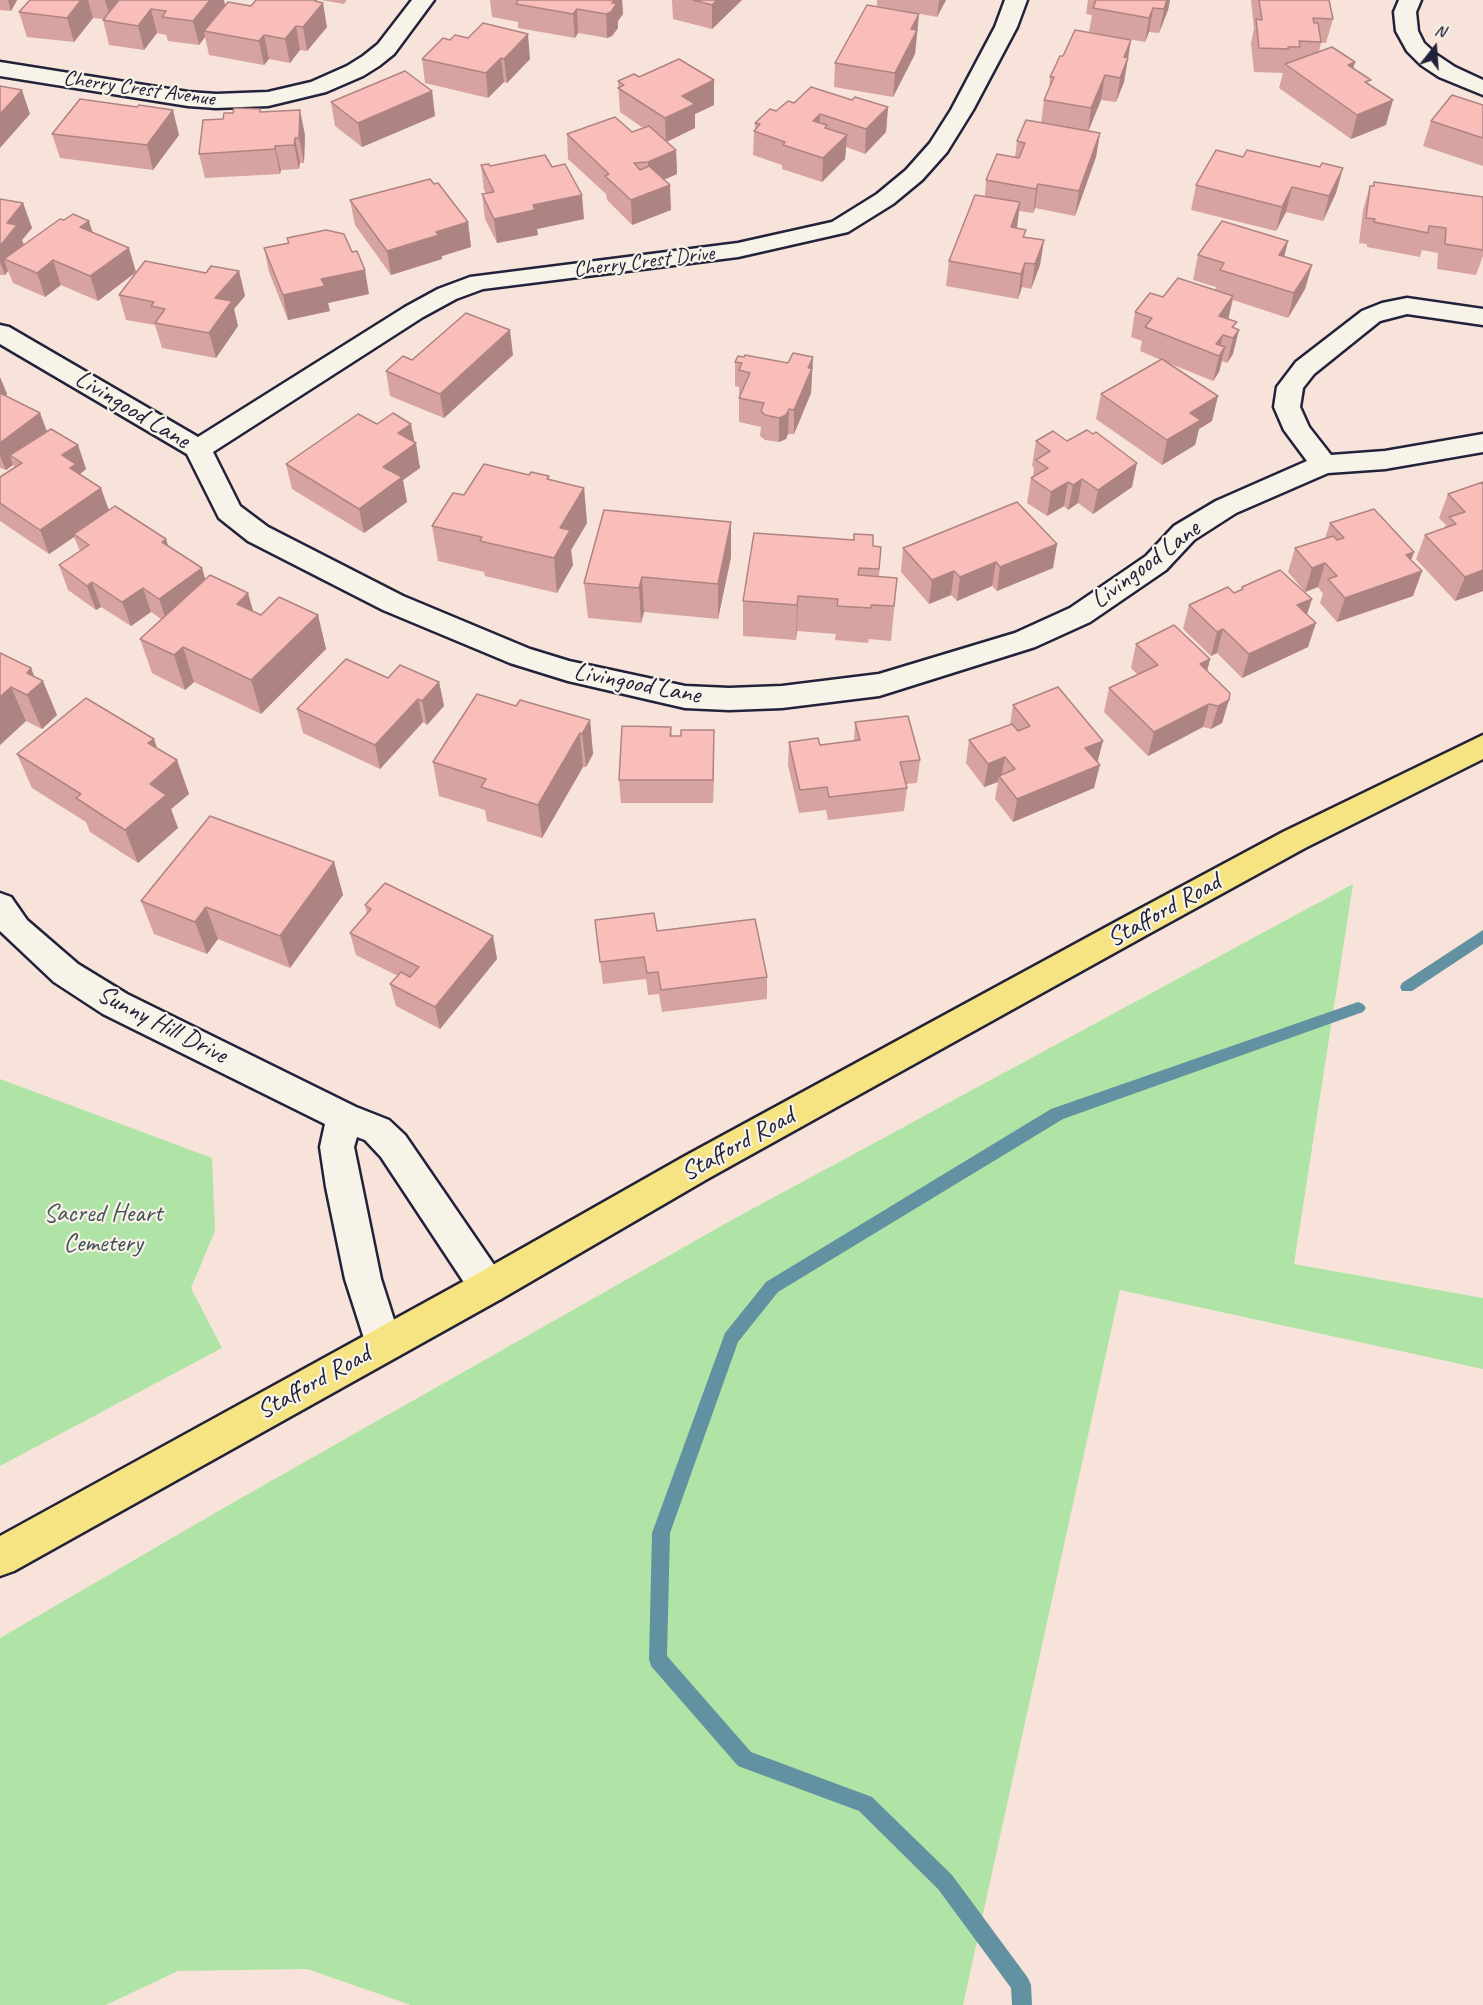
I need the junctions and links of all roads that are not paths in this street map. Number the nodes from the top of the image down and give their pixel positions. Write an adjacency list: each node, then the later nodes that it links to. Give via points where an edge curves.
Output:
1 (423, 0): 4 (street, Cherry Crest Avenue, via 386,49 356,71 318,87 268,99 188,99)
2 (1016, 0): 9 (street, Cherry Crest Drive, via 1006,27 939,147 885,199 840,226 738,250 479,282 414,312)
3 (1410, 0): 5 (street, via 1405,12 1407,31 1415,46 1447,72)
4 (0, 69)
5 (1483, 88)
6 (1483, 317): 10 (street, via 1428,308 1391,308 1371,316 1305,368 1290,387 1287,407 1297,430)
7 (0, 333): 9 (street, Livingood Lane)
8 (1483, 443): 10 (street, Livingood Lane, via 1385,460)
9 (198, 449): 10 (street, Livingood Lane, via 229,512 258,534 393,603 520,656 568,671 685,696 729,699 879,685 1025,640 1080,615 1156,562 1184,533 1226,507)
10 (1324, 464)
11 (1483, 746): 14 (main road, Stafford Road, via 1294,840 1132,928 697,1167)
12 (0, 906): 13 (street, Sunny Hill Drive, via 16,929 66,973 96,992)
13 (344, 1117): 14 (street, Sunny Hill Drive, via 377,1130 393,1146); 15 (street, via 337,1148 363,1279)
14 (488, 1287): 15 (main road, Stafford Road)
15 (383, 1345): 16 (main road, Stafford Road)
16 (0, 1557)

